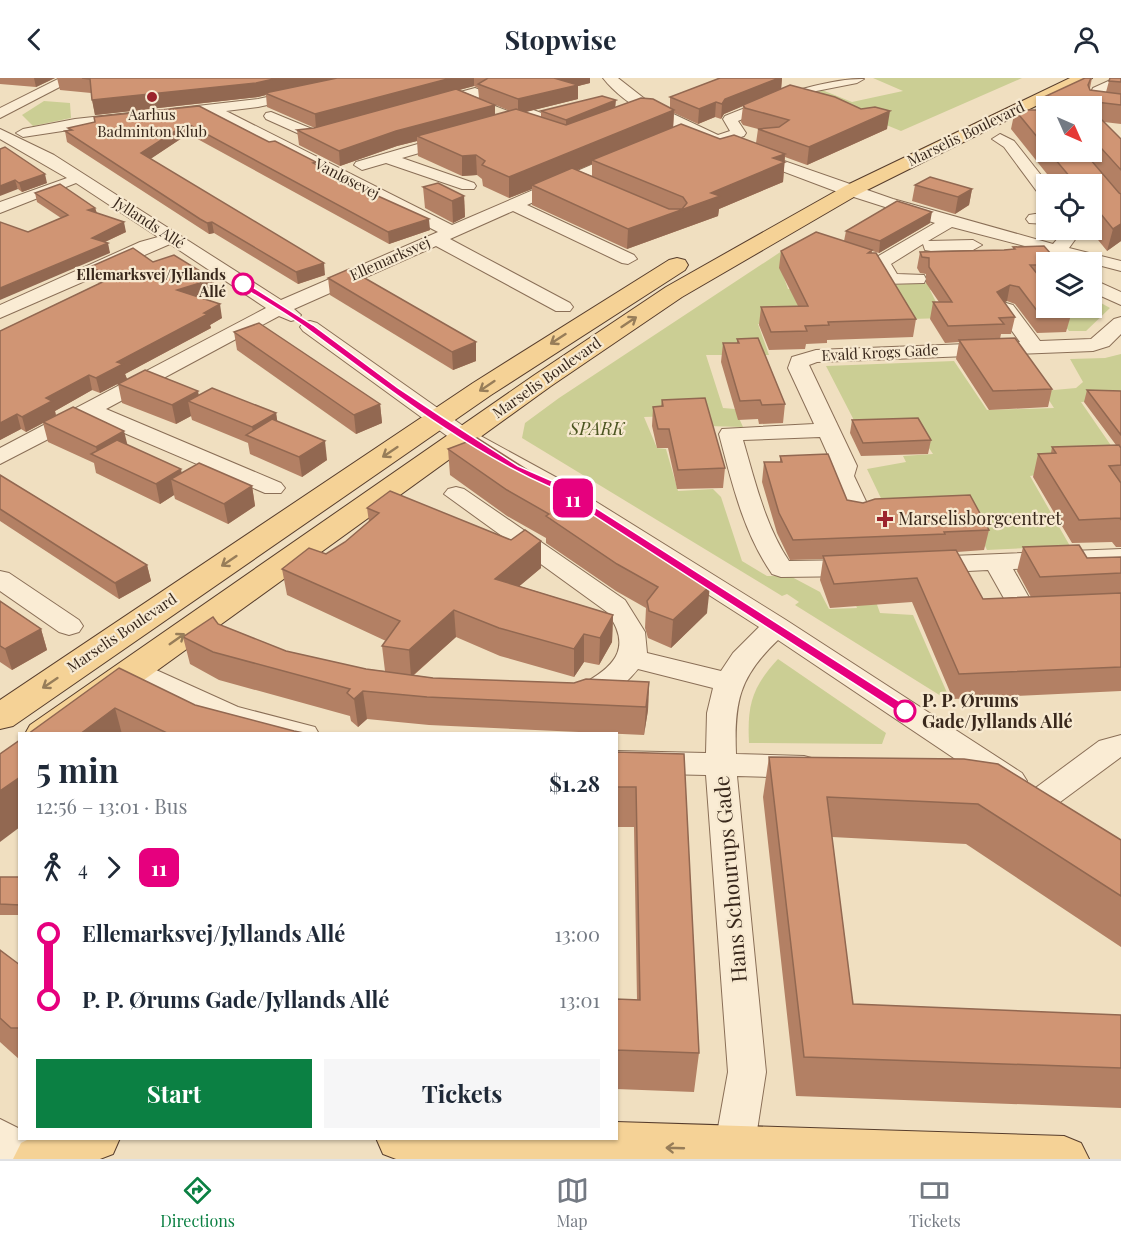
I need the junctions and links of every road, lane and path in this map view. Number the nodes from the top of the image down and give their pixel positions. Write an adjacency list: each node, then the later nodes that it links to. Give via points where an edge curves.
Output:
1 (70, 78): 26 (street)
2 (374, 78): 20 (street)
3 (610, 78): 9 (street)
4 (1051, 78): 50 (main road, Marselis Boulevard)
5 (857, 79): 8 (street)
6 (1077, 81): 11 (street); 22 (main road, Marselis Boulevard)
7 (1118, 83): 12 (street)
8 (797, 91): 14 (street); 40 (street, via 730,119 745,134)
9 (627, 93): 10 (street); 19 (street)
10 (611, 96)
11 (1090, 96)
12 (1101, 96)
13 (471, 98): 30 (street, via 463,100)
14 (816, 100)
15 (670, 102): 19 (street)
16 (1102, 102): 18 (street)
17 (1102, 104): 25 (street)
18 (1121, 106)
19 (652, 108): 24 (street); 32 (street)
20 (211, 109): 36 (street, via 75,123); 59 (street, Vanløsevej)
21 (414, 109): 28 (street, via 475,92)
22 (1013, 111): 29 (street); 33 (main road, Marselis Boulevard)
23 (556, 112): 28 (street)
24 (627, 113)
25 (1121, 113)
26 (0, 116): 36 (street, Jyllands Allé)
27 (272, 116): 31 (street, via 315,136)
28 (539, 117): 30 (street)
29 (1036, 117)
30 (514, 123): 34 (street)
31 (348, 127)
32 (692, 130): 39 (street); 40 (street)
33 (972, 130): 49 (street, via 997,145 1009,144); 53 (main road, Marselis Boulevard)
34 (548, 132)
35 (0, 133): 43 (street, Jyllands Allé)
36 (23, 133): 43 (street, Jyllands Allé)
37 (468, 134): 41 (street)
38 (411, 135): 41 (street)
39 (668, 137)
40 (717, 140): 50 (street)
41 (432, 145): 44 (street)
42 (644, 148): 48 (street, Ellemarksvej)
43 (48, 158): 47 (street, Jyllands Allé)
44 (386, 158): 45 (street); 46 (street)
45 (362, 165)
46 (439, 176): 51 (street); 54 (street, via 474,183)
47 (81, 179): 56 (street); 60 (street, Jyllands Allé)
48 (572, 179): 52 (street); 55 (street, Ellemarksvej)
49 (1036, 180)
50 (826, 182): 53 (street); 57 (main road, Marselis Boulevard)
51 (420, 184)
52 (592, 188)
53 (852, 190): 58 (street); 86 (main road, Marselis Boulevard, one-way to 53, via 674,292)
54 (447, 194)
55 (513, 205): 59 (street, Ellemarksvej); 68 (street)
56 (0, 207)
57 (758, 219)
58 (951, 221): 62 (street); 63 (street)
59 (444, 235): 73 (street, Ellemarksvej); 77 (street, Vanløsevej)
60 (172, 238): 78 (street, Jyllands Allé); 80 (street)
61 (1066, 240): 63 (street)
62 (924, 244): 66 (street, via 941,261); 69 (street)
63 (1057, 251): 65 (street)
64 (700, 252): 84 (main road, Marselis Boulevard, one-way to 84, via 587,320)
65 (1060, 252)
66 (978, 253)
67 (861, 256): 69 (street)
68 (628, 259)
69 (881, 262): 72 (street, via 891,280)
70 (1102, 264): 71 (street)
71 (1121, 266)
72 (917, 279)
73 (324, 288): 75 (street); 78 (street, Ellemarksvej)
74 (1102, 290): 76 (street)
75 (342, 295)
76 (1121, 299)
77 (563, 307)
78 (280, 308): 83 (street, Ellemarksvej); 84 (street, Jyllands Allé, via 394,390)
79 (1006, 309): 82 (street)
80 (0, 312)
81 (1121, 323): 82 (street, Evald Krogs Gade, via 1102,342 1093,345)
82 (1034, 347): 85 (street, Evald Krogs Gade, via 816,356 799,361 798,368)
83 (88, 410): 87 (street, Ellemarksvej); 88 (street)
84 (445, 414): 86 (street, Jyllands Allé); 101 (main road, Marselis Boulevard, one-way to 101)
85 (828, 430): 90 (street, Evald Krogs Gade, via 845,466 842,476); 92 (street, via 730,434 747,494 772,557 781,569)
86 (471, 431): 96 (street, Jyllands Allé, via 514,468 553,485); 98 (main road, Marselis Boulevard, one-way to 86)
87 (0, 457)
88 (273, 488)
89 (456, 494): 97 (street, via 616,606 627,619 634,648)
90 (860, 514)
91 (1121, 557): 92 (street)
92 (996, 562): 94 (street, via 1024,612)
93 (0, 579): 95 (street)
94 (1067, 609)
95 (69, 626)
96 (776, 626): 99 (street, Hans Schourups Gade); 105 (street, Jyllands Allé)
97 (630, 658): 99 (street); 100 (street, via 593,693 574,699)
98 (134, 669): 102 (main road, Marselis Boulevard); 103 (street, via 230,715)
99 (729, 683): 108 (street, Hans Schourups Gade, via 722,719)
100 (551, 698)
101 (0, 717)
102 (46, 732)
103 (296, 732)
104 (1121, 746): 105 (street, Jyllands Allé, via 1110,749 1051,806)
105 (975, 757): 107 (street)
106 (618, 762): 108 (street)
107 (940, 764)
108 (721, 766): 109 (street); 113 (street, Hans Schourups Gade, via 747,1072)
109 (838, 767)
110 (0, 1137): 114 (street)
111 (90, 1140): 115 (main road)
112 (456, 1140): 113 (main road, one-way to 112)
113 (734, 1150): 116 (main road)
114 (23, 1159)
115 (38, 1159)
116 (1064, 1159)

